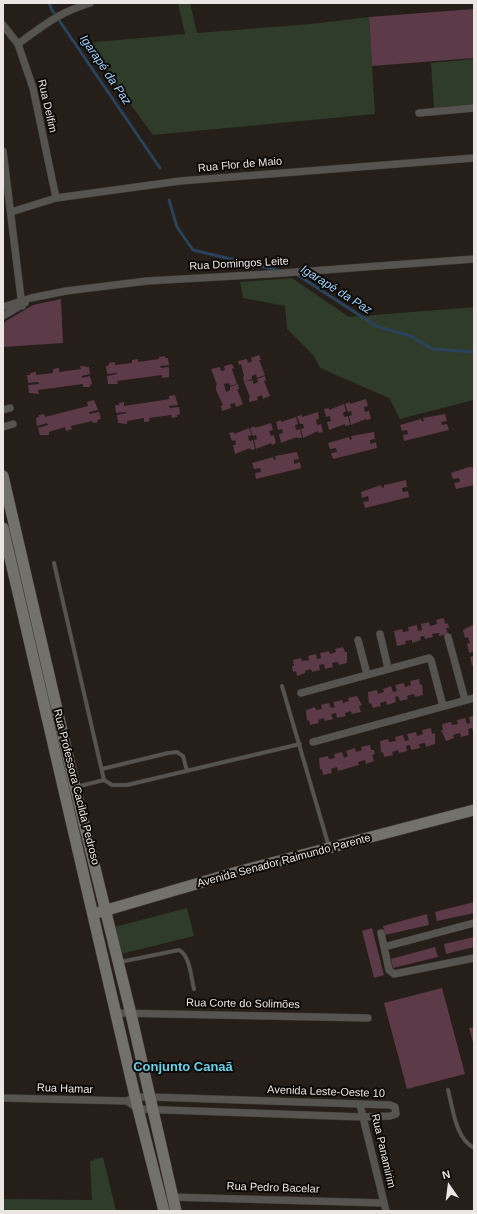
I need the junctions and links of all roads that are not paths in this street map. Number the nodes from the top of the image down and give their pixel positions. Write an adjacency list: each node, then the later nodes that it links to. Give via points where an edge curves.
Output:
1 (90, 3): 3 (street, via 68,10 50,20)
2 (3, 24): 3 (street, Rua Delfim)
3 (18, 44): 8 (street, Rua Delfim, via 33,88)
4 (474, 108): 5 (street)
5 (419, 112)
6 (3, 151): 9 (street)
7 (474, 158): 8 (street, Rua Flor de Maio, via 180,181)
8 (56, 198): 9 (street, Rua Flor de Maio)
9 (11, 212): 11 (street)
10 (474, 259): 11 (street, Rua Domingos Leite, via 147,281 66,291 31,298)
11 (21, 303): 12 (street, Rua Domingos Leite); 13 (street, Rua Domingos Leite)
12 (3, 307)
13 (3, 316)
14 (13, 424): 15 (street)
15 (3, 427)
16 (3, 476): 34 (street, Rua Professora Cacilda Pedroso)
17 (3, 528): 38 (street, Rua Professora Cacilda Pedroso)
18 (54, 563): 31 (lane)
19 (380, 634): 22 (street)
20 (448, 637): 27 (street)
21 (358, 640): 23 (street)
22 (388, 668): 23 (street); 28 (street, via 430,658)
23 (367, 674): 25 (street)
24 (282, 686): 30 (lane)
25 (301, 693)
26 (474, 698): 27 (street)
27 (465, 700): 28 (street)
28 (443, 706): 29 (street)
29 (313, 742)
30 (300, 744): 32 (lane); 36 (lane)
31 (102, 769): 32 (lane, via 177,752 184,756); 33 (lane)
32 (187, 771): 33 (lane, via 120,785 112,785)
33 (104, 780): 34 (lane)
34 (75, 787): 37 (street, Rua Professora Cacilda Pedroso)
35 (474, 810): 36 (street, Avenida Senador Raimundo Parente)
36 (329, 848): 37 (street, Avenida Senador Raimundo Parente)
37 (106, 910): 38 (street, Avenida Senador Raimundo Parente); 43 (street, Rua Professora Cacilda Pedroso)
38 (94, 914): 45 (street, Rua Professora Cacilda Pedroso)
39 (474, 923): 41 (street)
40 (381, 933): 41 (street)
41 (384, 948): 42 (street, via 389,970 394,974)
42 (474, 958)
43 (119, 963): 44 (lane, via 179,950 187,960); 46 (street, Rua Professora Cacilda Pedroso)
44 (194, 989)
45 (116, 1013): 46 (street, Rua Corte do Solimões); 51 (street, Rua Professora Cacilda Pedroso)
46 (131, 1014): 47 (street, Rua Corte do Solimões); 49 (street, Rua Professora Cacilda Pedroso)
47 (368, 1018)
48 (448, 1090): 56 (lane, via 459,1131 466,1143)
49 (151, 1097): 51 (street, Avenida Leste-Oeste 10); 52 (street, Avenida Leste-Oeste 10); 54 (street, Rua Professora Cacilda Pedroso)
50 (3, 1098): 51 (street, Rua Hamar)
51 (131, 1099): 53 (street, Rua Professora Cacilda Pedroso)
52 (360, 1105): 55 (street, Rua Panamirim); 55 (street, Avenida Leste-Oeste 10, via 390,1105 395,1107 396,1111 396,1114 390,1116)
53 (138, 1109): 54 (street, Avenida Leste-Oeste 10); 57 (street, Rua Professora Cacilda Pedroso)
54 (153, 1109): 55 (street, Avenida Leste-Oeste 10); 57 (street, Rua Professora Cacilda Pedroso)
55 (363, 1117): 58 (street, Rua Panamirim)
56 (474, 1148)
57 (167, 1197): 58 (street, Rua Pedro Bacelar); 59 (street); 60 (street)
58 (384, 1203): 61 (street, Rua Panamirim)
59 (164, 1211)
60 (176, 1211)
61 (386, 1211)

